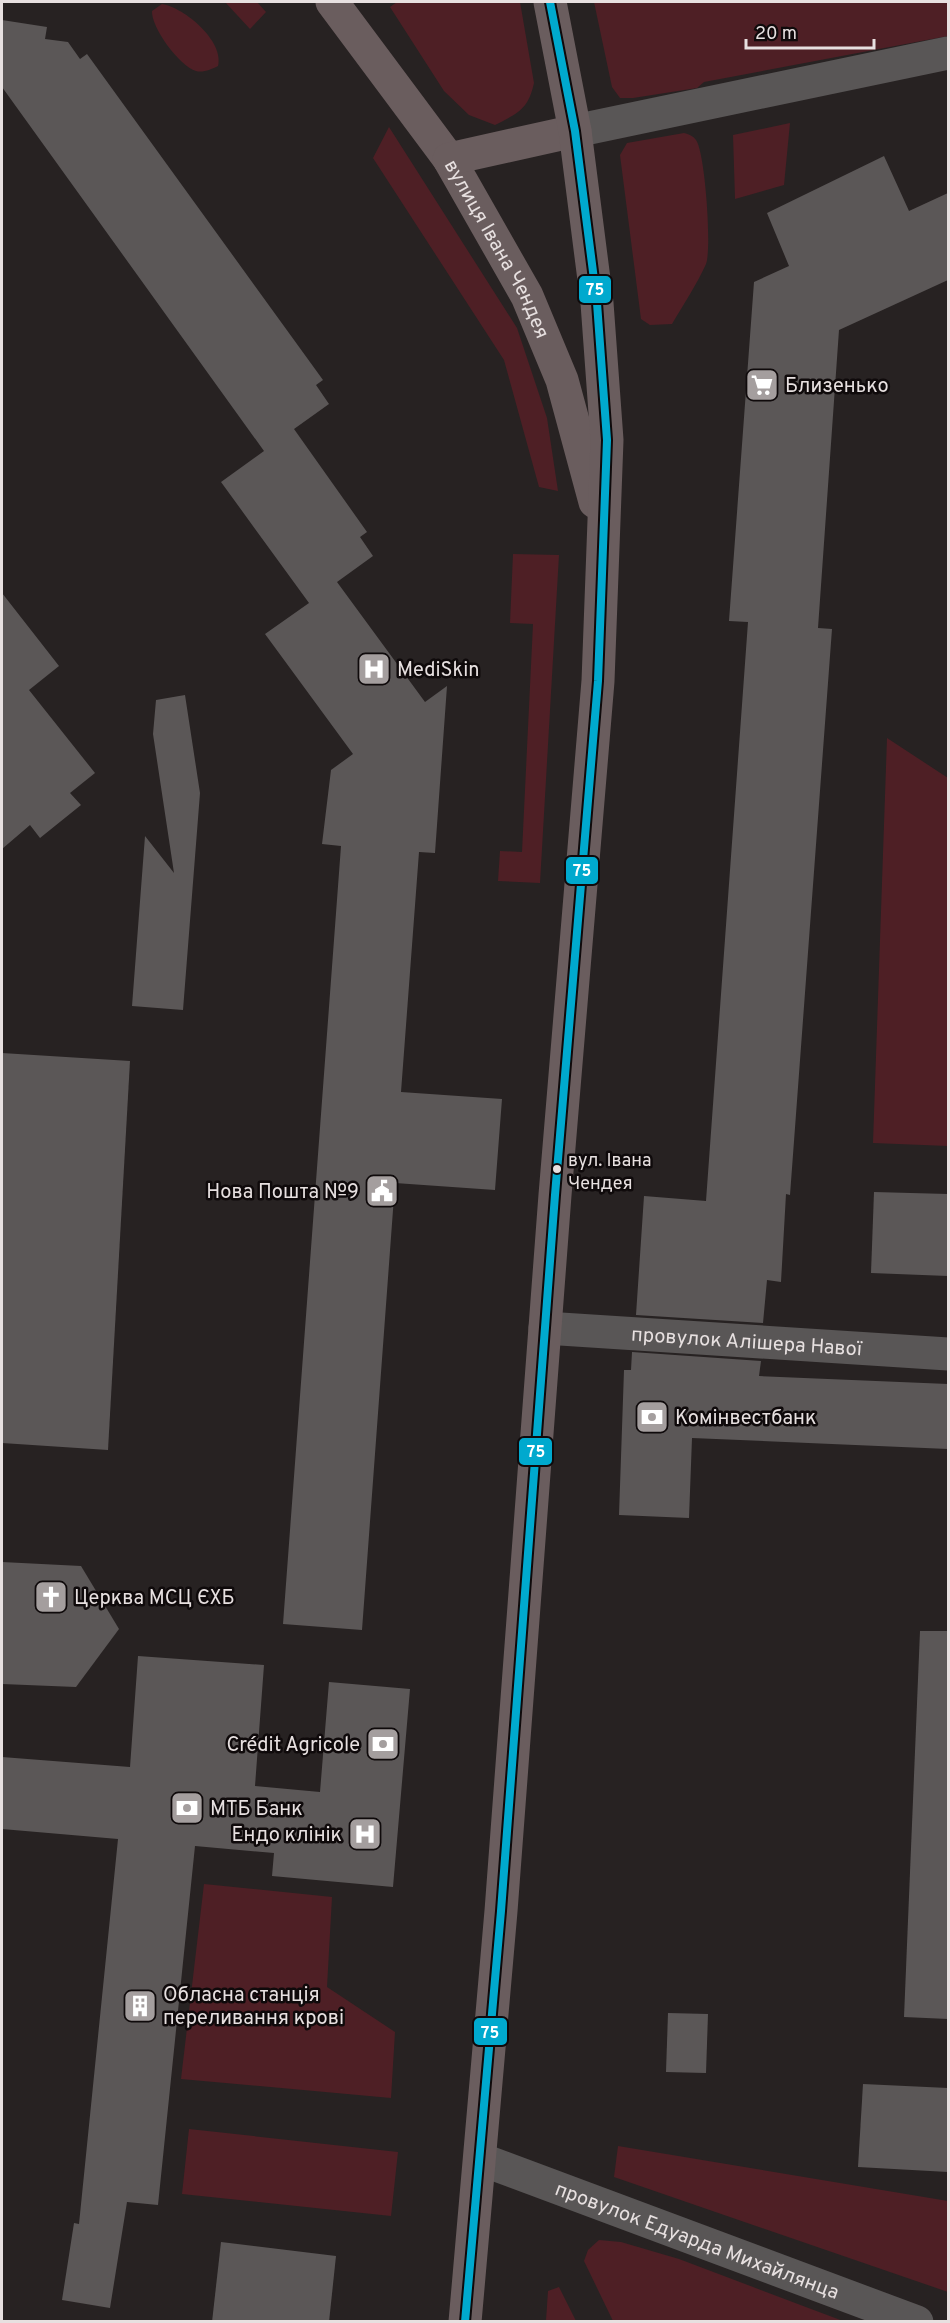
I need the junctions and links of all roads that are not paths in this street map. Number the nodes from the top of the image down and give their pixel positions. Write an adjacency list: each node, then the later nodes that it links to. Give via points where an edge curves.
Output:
1 (332, 2): 5 (main road, вулиця Івана Чендея)
2 (550, 2): 4 (main road, вулиця Івана Чендея)
3 (948, 53): 4 (street)
4 (575, 131): 5 (main road); 6 (main road, вулиця Івана Чендея, via 597,303 607,440)
5 (449, 159): 6 (main road, вулиця Івана Чендея, via 527,296 562,380)
6 (602, 528): 7 (main road, вулиця Івана Чендея, via 598,681)
7 (545, 1329): 8 (street, провулок Алішера Навої); 9 (main road, вулиця Івана Чендея)
8 (948, 1354)
9 (480, 2159): 10 (main road, вулиця Івана Чендея); 11 (street, провулок Едуарда Михайлянца)
10 (465, 2322)
11 (917, 2322)

